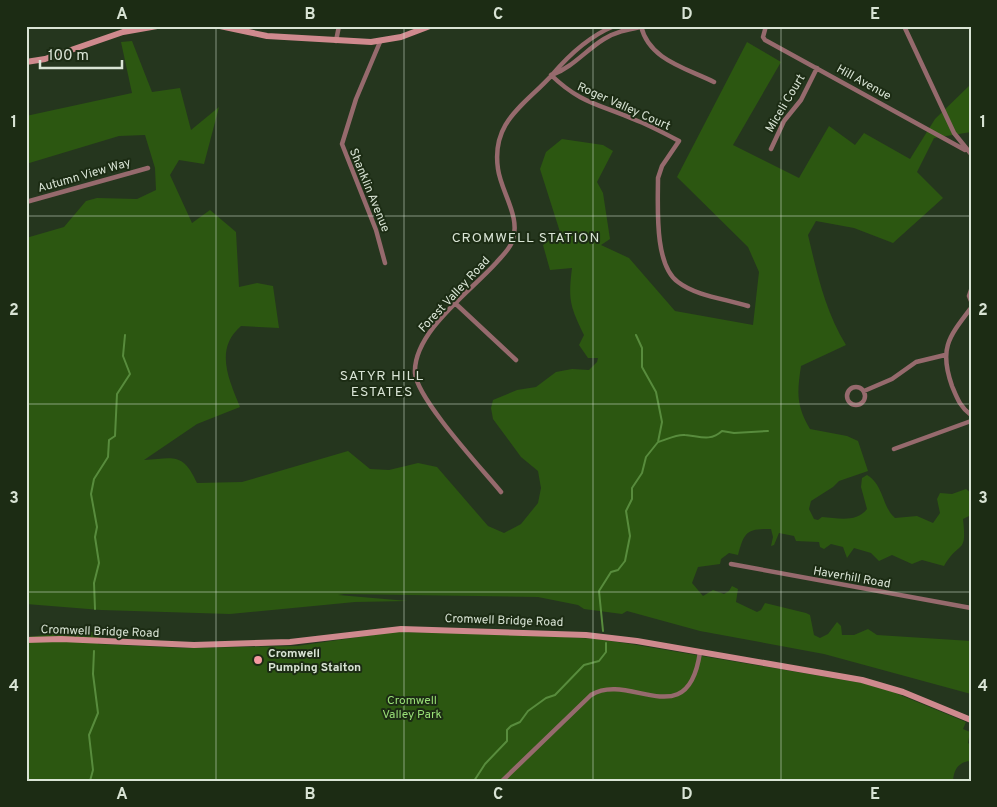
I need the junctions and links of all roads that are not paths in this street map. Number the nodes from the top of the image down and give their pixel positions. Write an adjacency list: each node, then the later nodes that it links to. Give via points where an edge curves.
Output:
1 (157, 26): 9 (main road)
2 (220, 26): 10 (main road, via 268,36)
3 (339, 26): 10 (street)
4 (430, 26): 11 (main road)
5 (614, 26): 14 (street, Forest Valley Road, via 589,41)
6 (643, 26): 14 (street, Forest Valley Road, via 604,39 564,70); 15 (street, via 646,42 654,52)
7 (766, 26): 13 (street, Hill Avenue, via 765,40)
8 (904, 26): 17 (street)
9 (122, 29): 12 (main road, via 45,59)
10 (336, 41): 11 (main road)
11 (380, 42): 21 (street, Shanklin Avenue, via 342,144 376,230)
12 (26, 62)
13 (817, 68): 16 (street, Miceli Court, via 801,100 784,121); 17 (street, Hill Avenue)
14 (551, 75): 24 (street, Forest Valley Road, via 512,113 498,147 500,181 513,217 512,242); 25 (street, Roger Valley Court, via 580,99 679,141 658,178 663,262 684,286)
15 (714, 82)
16 (772, 148)
17 (965, 150): 18 (street, Hill Avenue)
18 (971, 154)
19 (148, 168): 20 (street, Autumn View Way)
20 (26, 202)
21 (385, 263)
22 (971, 290): 23 (street)
23 (971, 301)
24 (456, 304): 28 (street); 33 (street, Forest Valley Road, via 421,345 415,363 416,380 425,398)
25 (748, 306)
26 (971, 308): 27 (street, via 953,332)
27 (944, 355): 29 (street, via 916,362 892,379); 30 (street, via 960,405)
28 (516, 360)
29 (864, 391): 29 (street, via 865,397 860,404 850,402 848,393 851,388 859,387)
30 (971, 415)
31 (971, 421): 32 (street)
32 (894, 449)
33 (501, 492)
34 (731, 564): 35 (street, Haverhill Road)
35 (971, 608)
36 (26, 640): 37 (main road, Cromwell Bridge Road, via 194,645 307,642 376,630 411,629 586,635)
37 (700, 652): 38 (main road, Cromwell Bridge Road, via 881,685); 39 (street, via 695,676 677,693 662,698 614,688 597,691)
38 (971, 720)
39 (502, 781)

